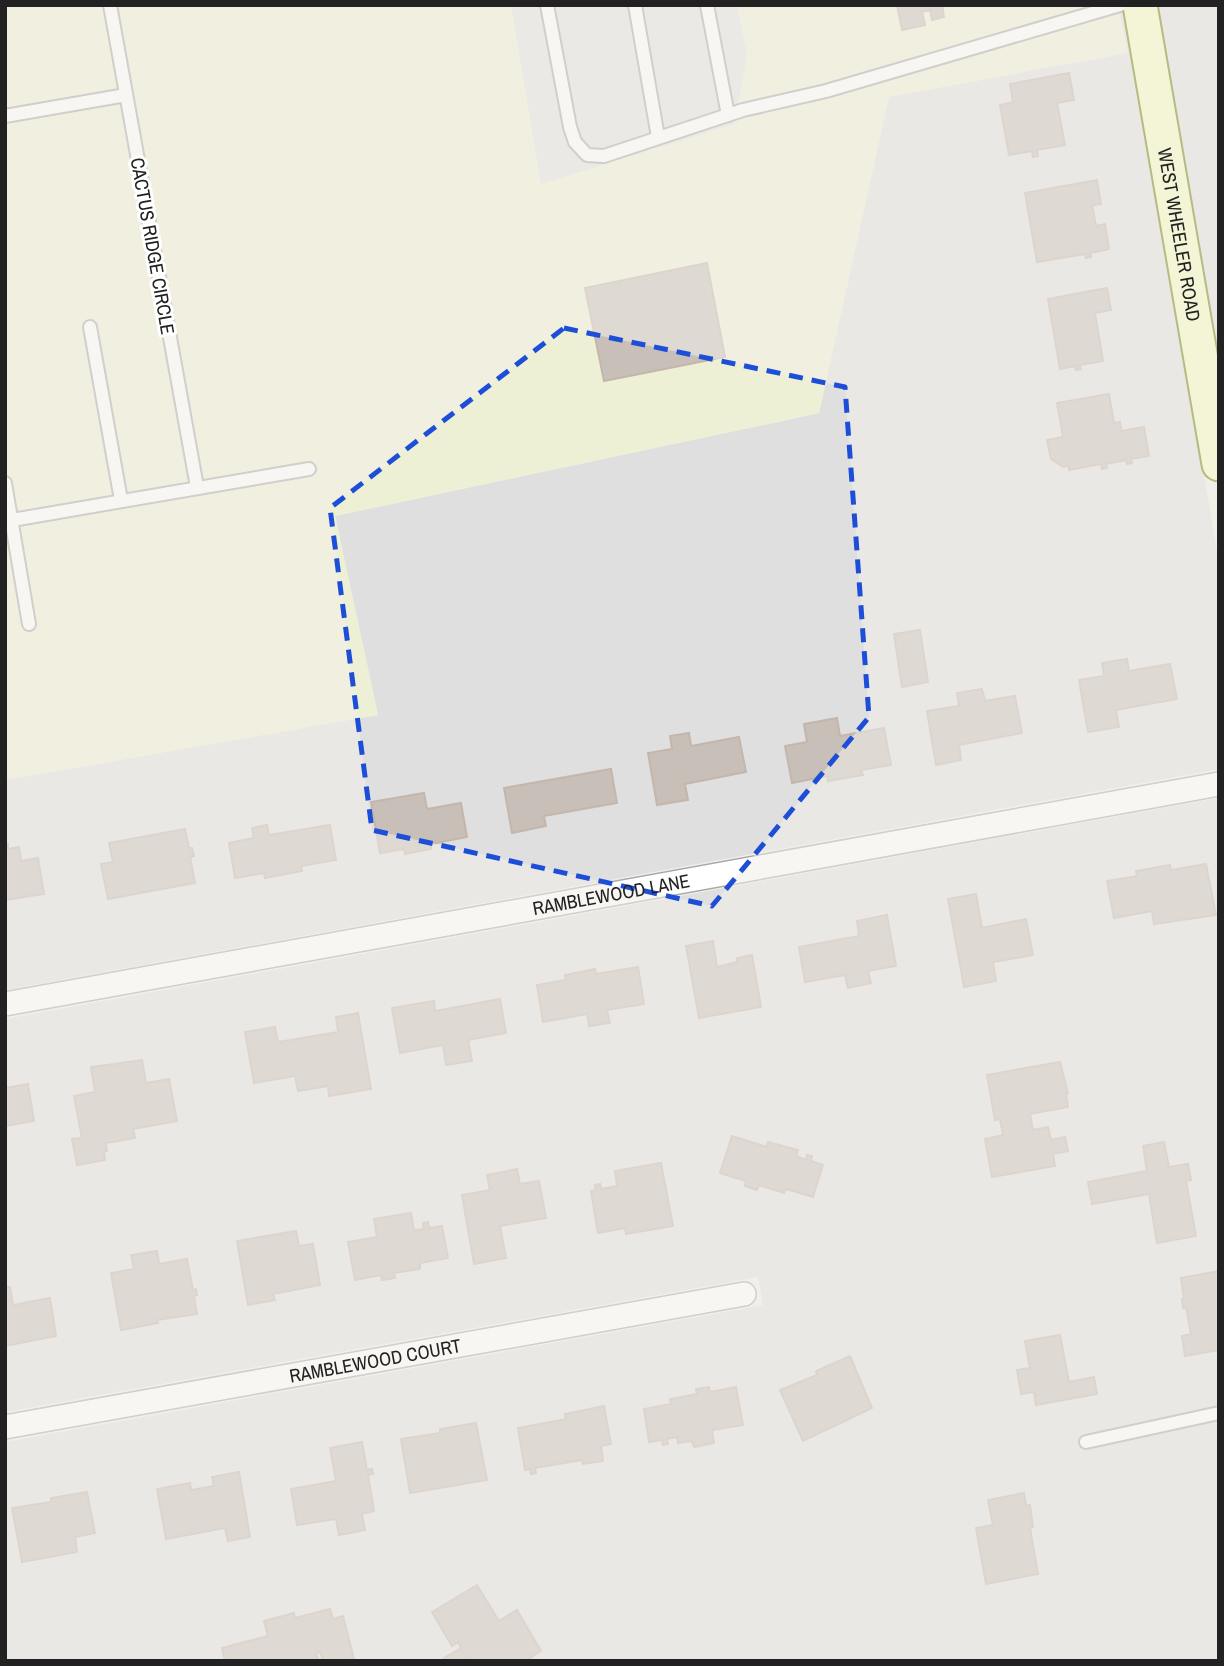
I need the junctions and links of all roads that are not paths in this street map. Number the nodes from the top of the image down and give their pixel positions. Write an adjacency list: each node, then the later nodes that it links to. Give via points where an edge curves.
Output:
1 (110, 5): 7 (lane, CACTUS RIDGE CIRCLE)
2 (547, 5): 10 (lane, via 576,142 587,155 604,156)
3 (635, 5): 10 (lane)
4 (707, 5): 8 (lane)
5 (1120, 5): 8 (lane)
6 (1140, 5): 12 (street, WEST WHEELER ROAD)
7 (126, 95): 9 (lane); 15 (lane, CACTUS RIDGE CIRCLE)
8 (728, 115): 10 (lane)
9 (5, 116)
10 (658, 137)
11 (90, 327): 16 (lane)
12 (1219, 464)
13 (309, 469): 15 (lane)
14 (5, 482): 17 (lane)
15 (197, 487): 16 (lane)
16 (121, 500): 17 (lane)
17 (12, 520): 18 (lane)
18 (29, 624)
19 (1219, 784): 20 (street, RAMBLEWOOD LANE)
20 (5, 1004)
21 (744, 1294): 23 (street, RAMBLEWOOD COURT)
22 (1219, 1413): 24 (lane)
23 (5, 1427)
24 (1086, 1442)

